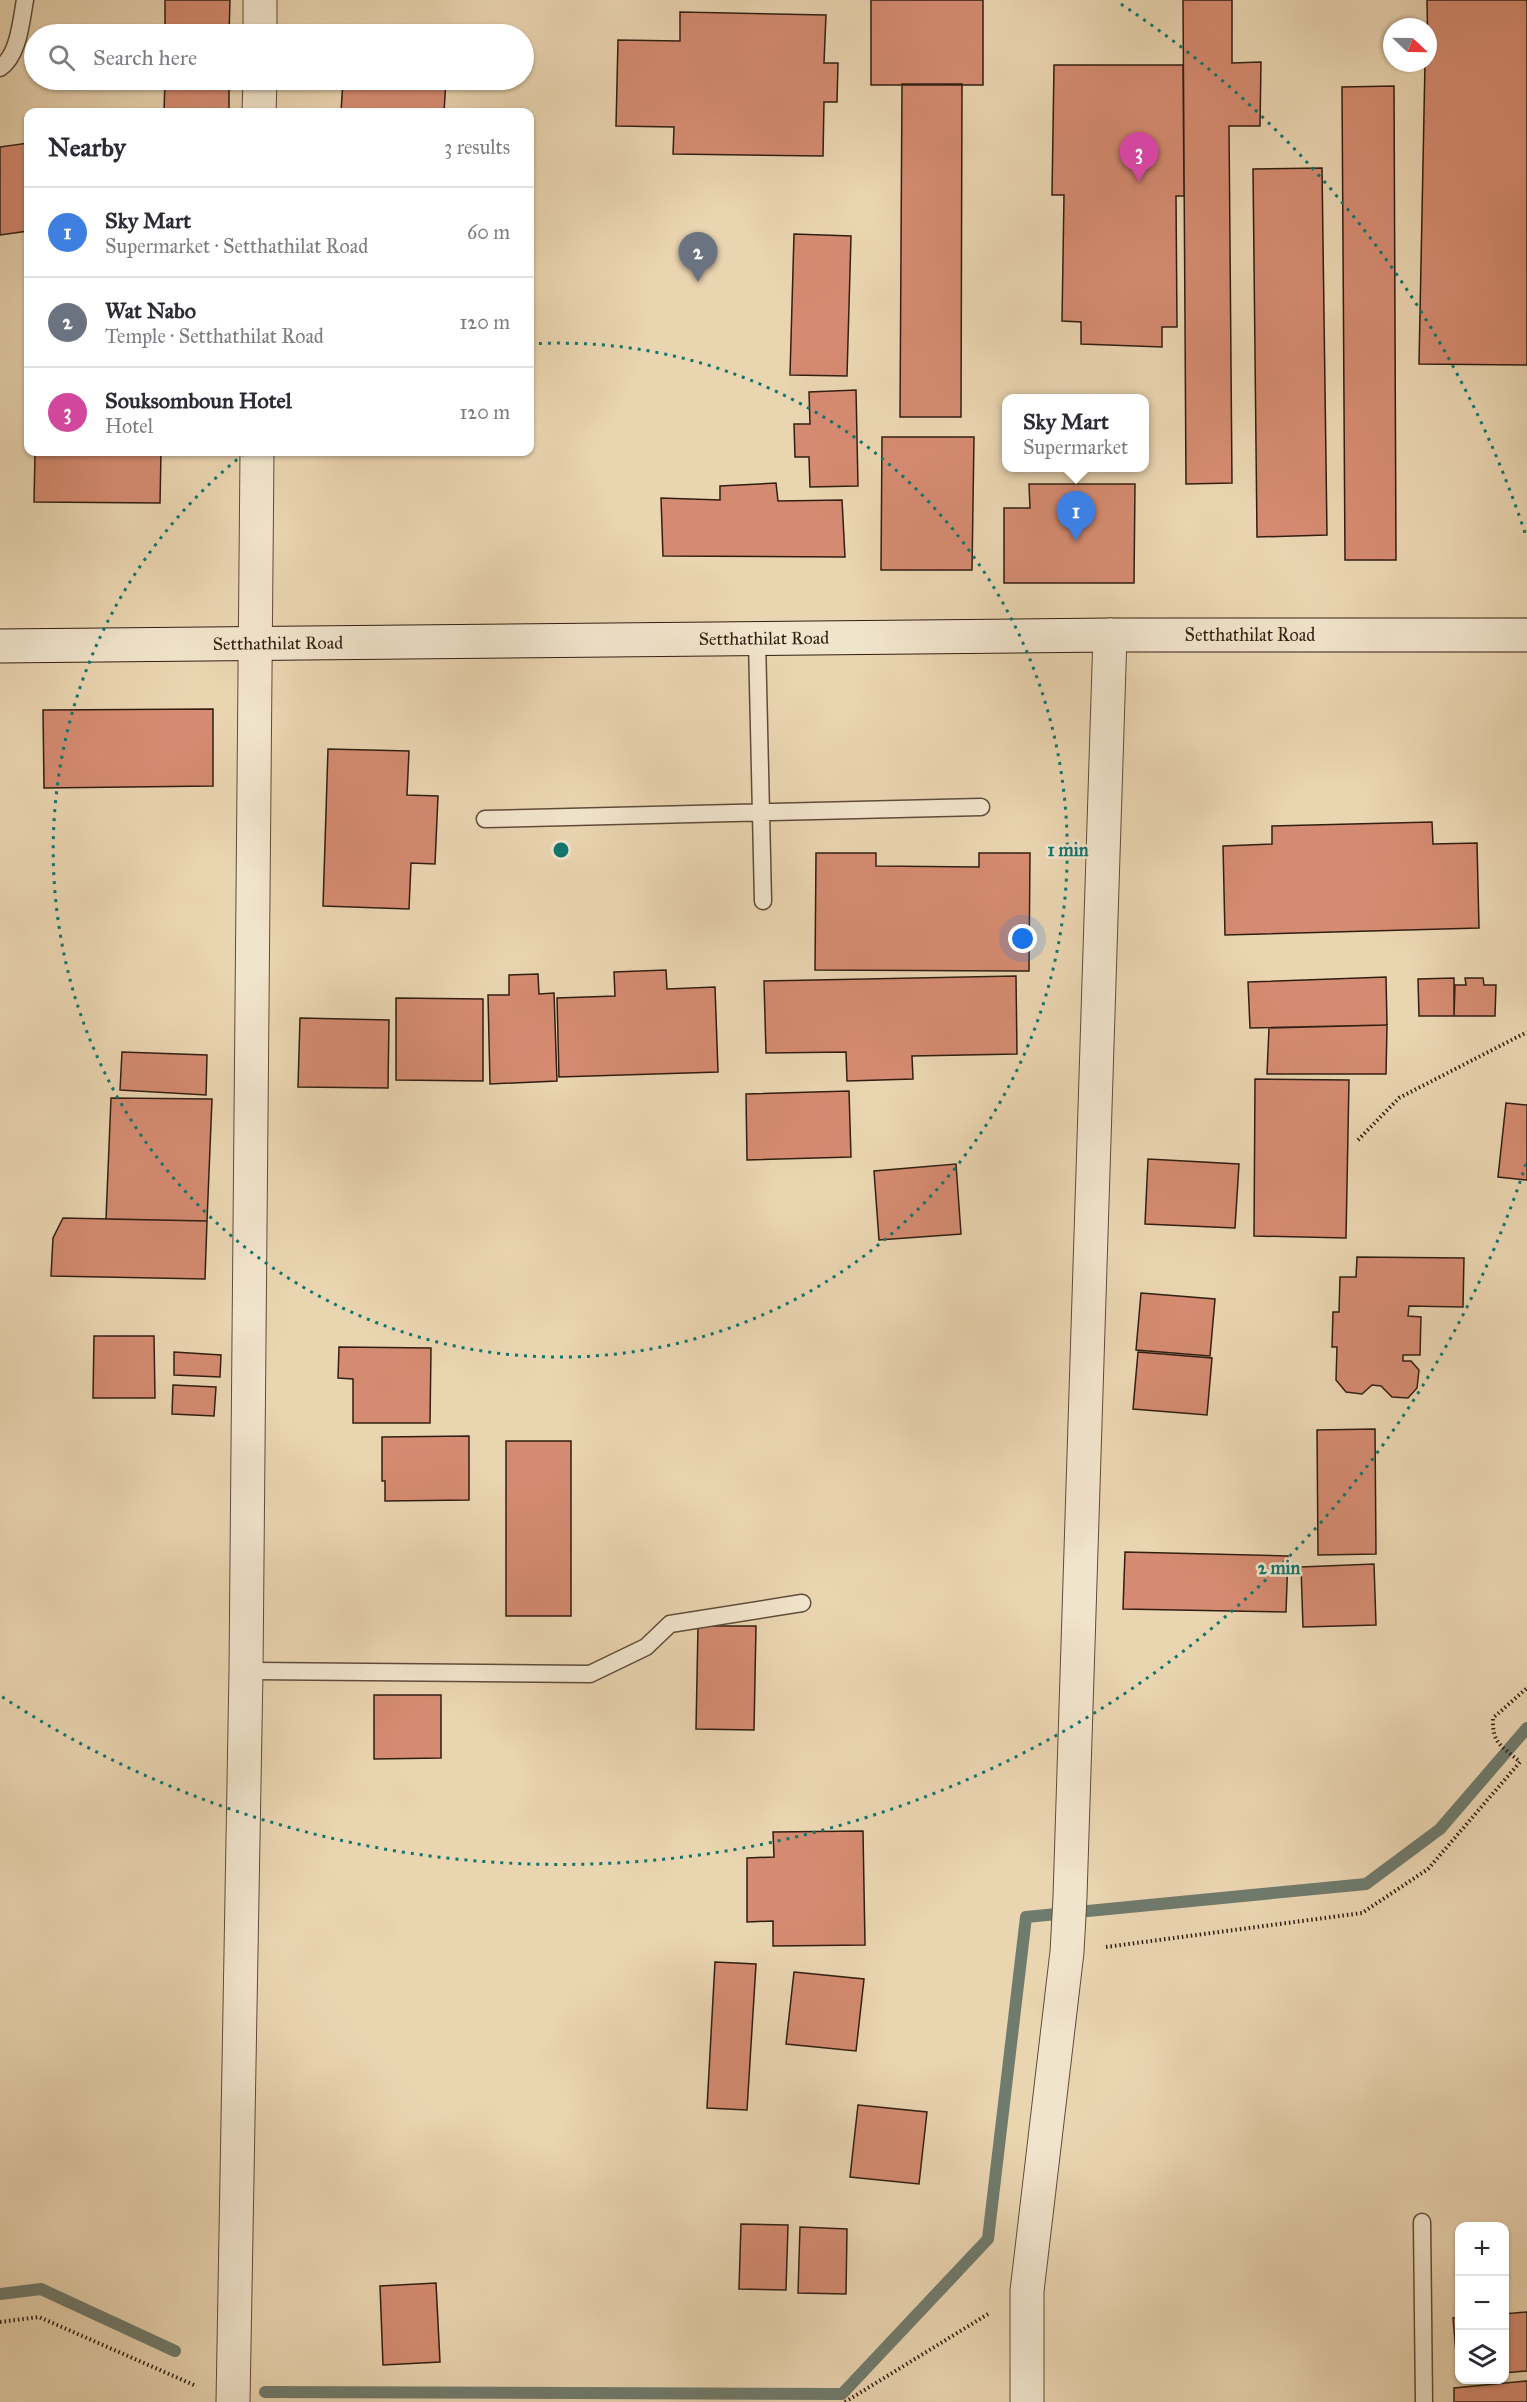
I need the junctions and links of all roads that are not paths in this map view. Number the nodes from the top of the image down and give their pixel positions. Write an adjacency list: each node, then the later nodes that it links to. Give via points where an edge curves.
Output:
1 (26, 0): 4 (lane, via 18,37 7,63)
2 (260, 0): 3 (street)
3 (260, 24)
4 (0, 68)
5 (260, 90): 6 (street)
6 (259, 108)
7 (257, 456): 11 (street)
8 (1110, 635): 9 (street, Setthathilat Road); 10 (street, Setthathilat Road); 21 (street, via 1070,1897 1027,2290)
9 (1527, 635)
10 (757, 640): 11 (street, Setthathilat Road); 14 (lane)
11 (256, 645): 12 (street, Setthathilat Road); 18 (street)
12 (0, 646)
13 (981, 807): 14 (lane)
14 (761, 812): 15 (lane); 16 (lane)
15 (485, 819)
16 (763, 901)
17 (802, 1603): 18 (lane, via 670,1624 646,1647 590,1674)
18 (246, 1671): 20 (street)
19 (1422, 2222): 22 (lane)
20 (233, 2402)
21 (1027, 2402)
22 (1424, 2402)

